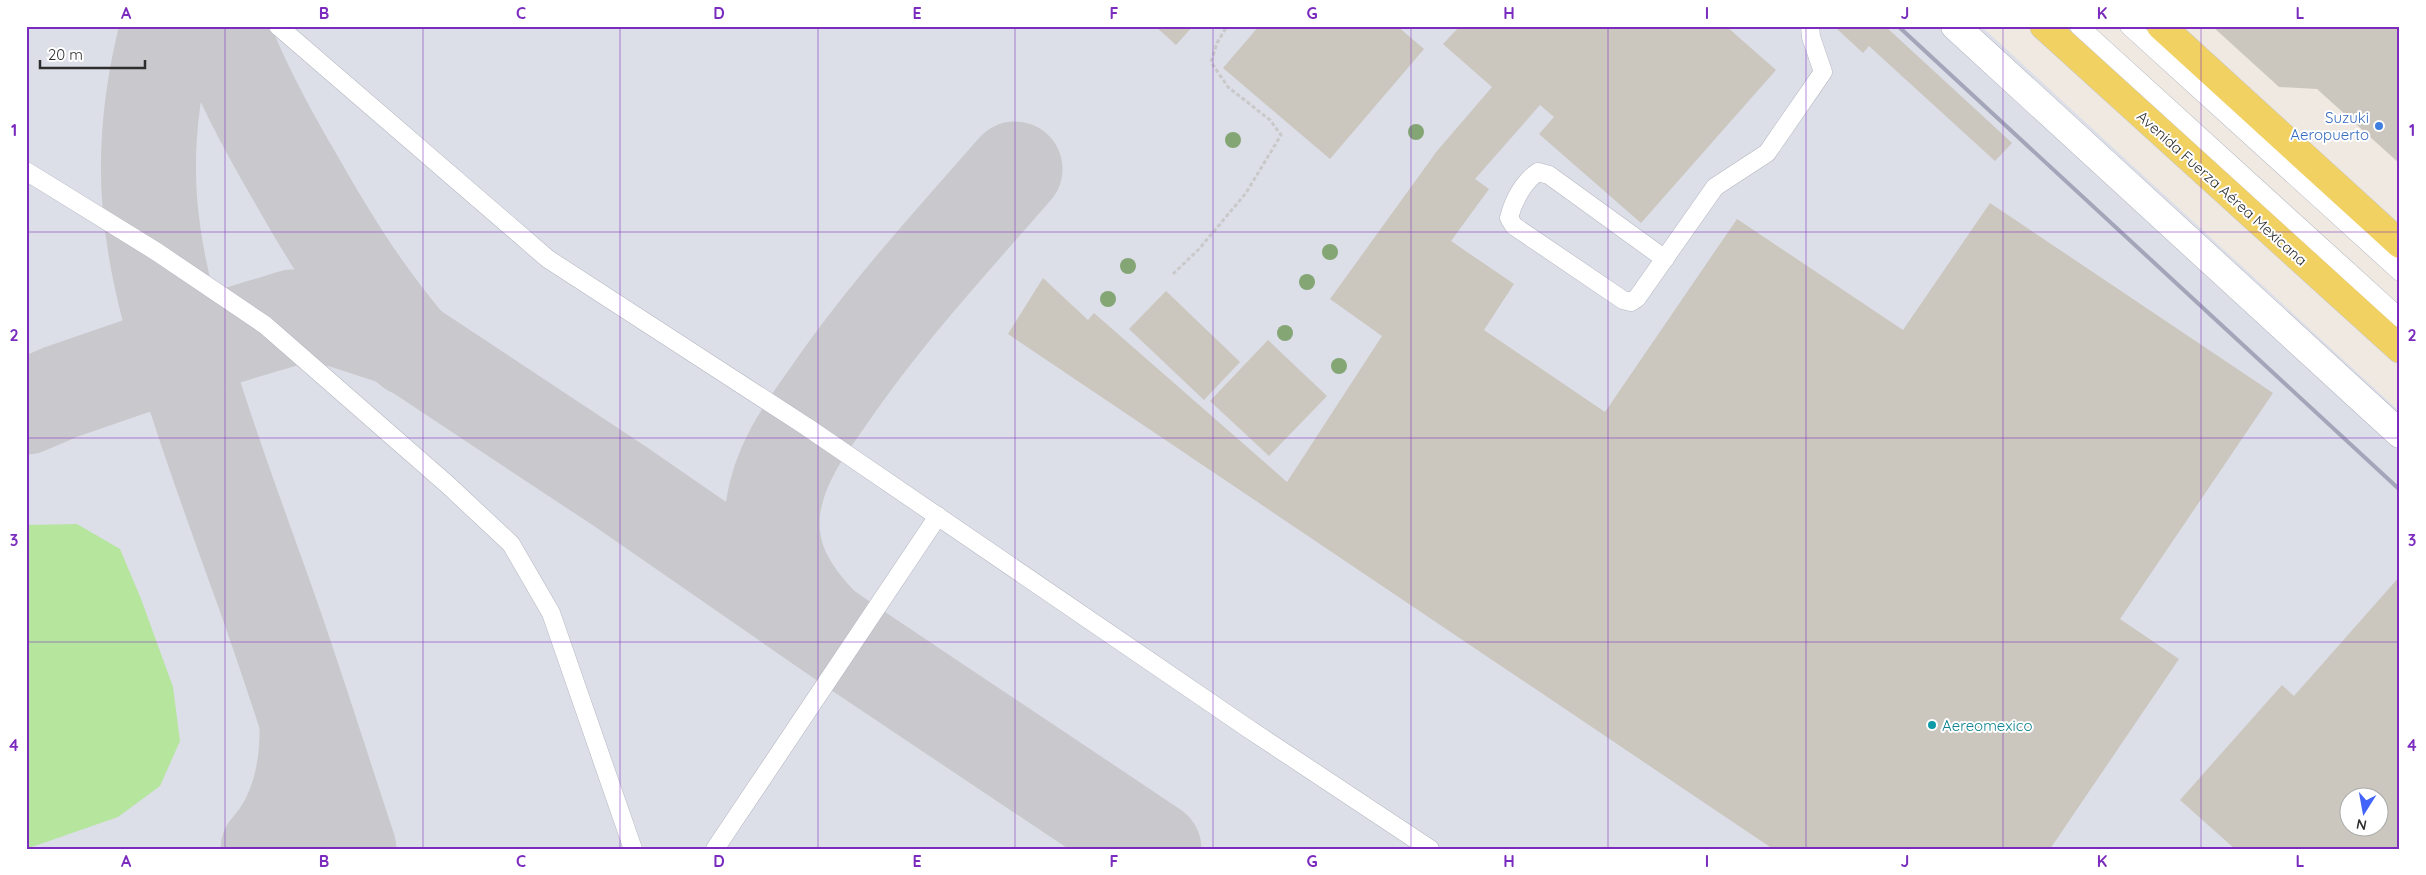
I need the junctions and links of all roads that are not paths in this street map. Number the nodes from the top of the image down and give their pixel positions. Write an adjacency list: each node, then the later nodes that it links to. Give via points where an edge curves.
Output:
1 (278, 26): 15 (lane, via 548,259)
2 (1810, 26): 10 (lane, via 1823,72 1767,153 1715,187)
3 (1955, 26): 14 (street)
4 (2044, 26): 13 (main road, Avenida Fuerza Aérea Mexicana)
5 (2078, 26): 12 (lane)
6 (2129, 26): 11 (lane)
7 (2161, 26): 9 (main road)
8 (26, 171): 16 (lane, via 157,252 265,325 511,544 551,613)
9 (2400, 244)
10 (1665, 259): 10 (lane, via 1549,175 1538,172 1530,178 1511,208 1509,218 1514,226 1623,300 1631,302 1637,298)
11 (2400, 272)
12 (2400, 318)
13 (2400, 349)
14 (2400, 434)
15 (938, 516): 17 (lane); 18 (lane)
16 (633, 849)
17 (715, 849)
18 (1430, 849)

